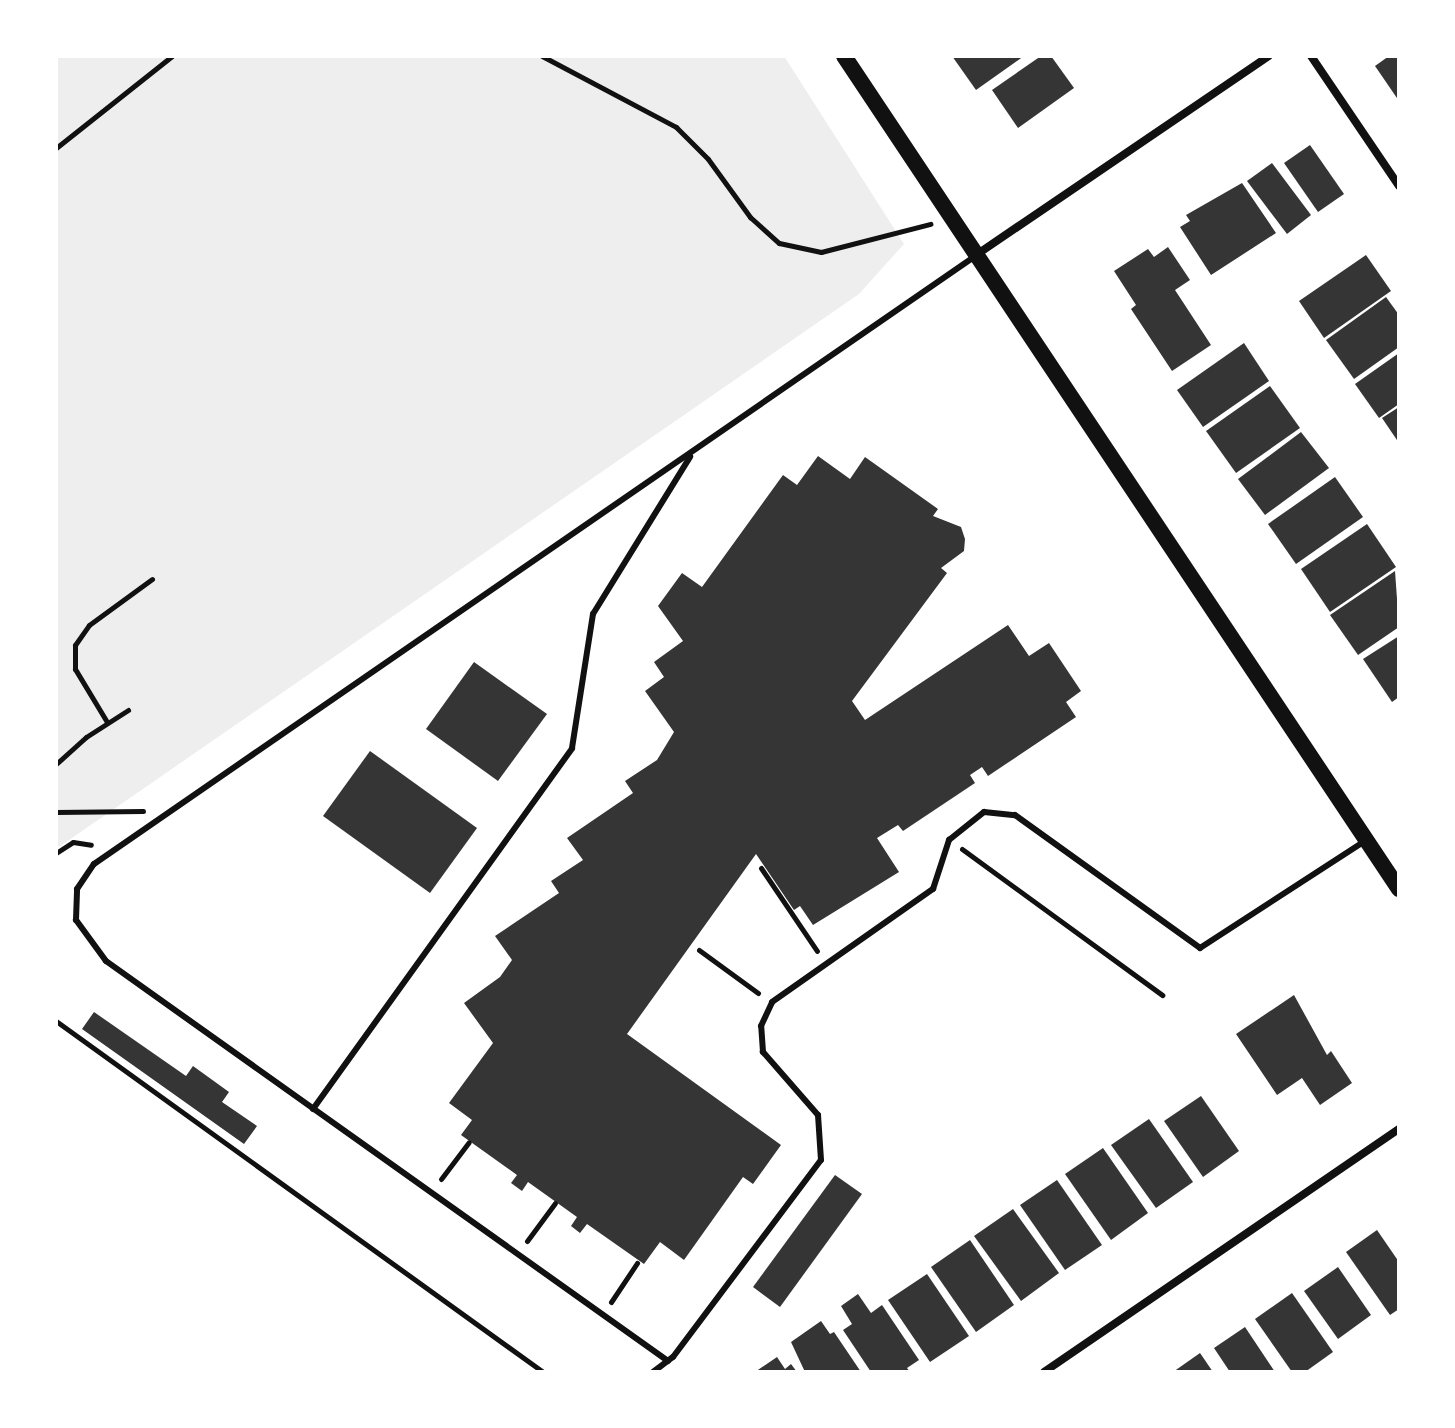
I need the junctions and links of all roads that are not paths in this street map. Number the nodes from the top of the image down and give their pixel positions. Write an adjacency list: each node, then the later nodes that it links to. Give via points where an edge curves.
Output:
1 (844, 56): 5 (main road)
2 (1269, 56): 5 (street)
3 (1311, 56): 4 (street)
4 (1399, 186)
5 (975, 256): 6 (lane); 7 (main road)
6 (692, 454): 9 (lane, via 593,614 572,748); 9 (lane, via 82,878 74,907 82,933 106,961)
7 (1366, 840): 8 (main road); 11 (lane, via 1200,948 1015,815 984,812 949,840 933,889 772,1002 761,1026 763,1052 818,1115 821,1160)
8 (1399, 889)
9 (313, 1109): 11 (lane)
10 (1399, 1129): 13 (street)
11 (668, 1361): 12 (lane)
12 (653, 1372)
13 (1044, 1372)

